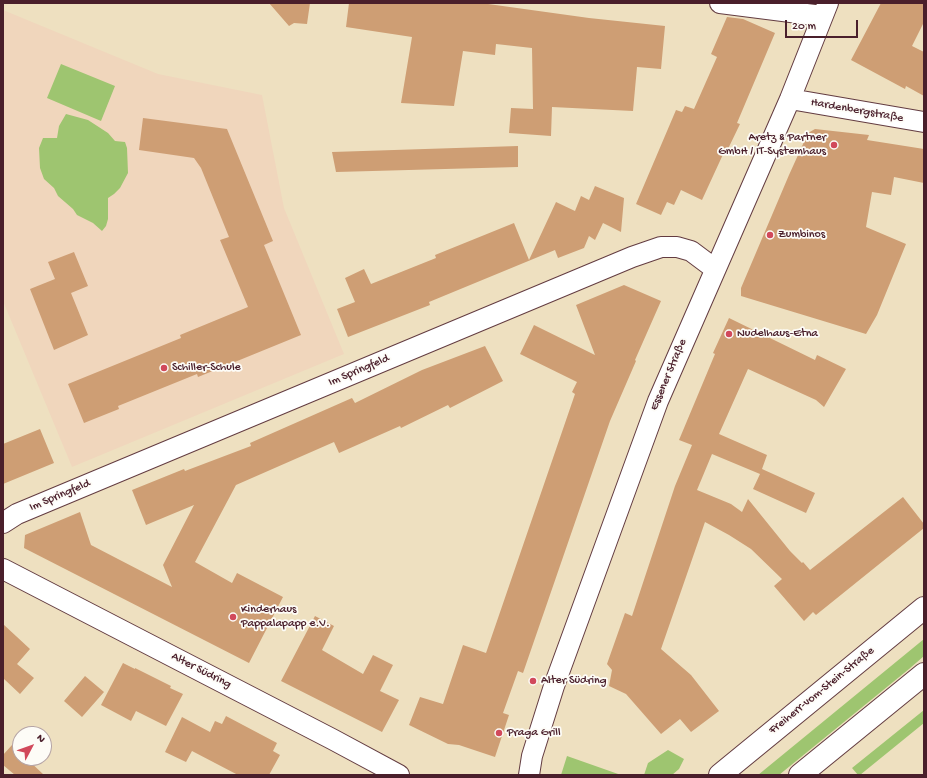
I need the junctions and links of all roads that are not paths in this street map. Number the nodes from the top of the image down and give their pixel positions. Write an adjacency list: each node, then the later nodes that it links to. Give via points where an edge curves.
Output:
1 (720, 3): 2 (street)
2 (825, 10): 3 (street, Essener Straße)
3 (790, 99): 4 (street, Hardenbergstraße); 5 (street, Essener Straße)
4 (924, 122)
5 (715, 269): 6 (street, Im Springfeld, via 691,251 677,247 661,247 632,257 18,514); 10 (street, Essener Straße, via 658,401 571,636)
6 (3, 523)
7 (3, 569): 11 (street, Alter Südring)
8 (924, 608): 14 (main road, Freiherr-vom-Stein-Straße)
9 (924, 674): 15 (main road)
10 (532, 756): 12 (street, Essener Straße); 13 (street, Essener Straße)
11 (399, 775)
12 (529, 775)
13 (534, 775)
14 (720, 775)
15 (800, 775)

